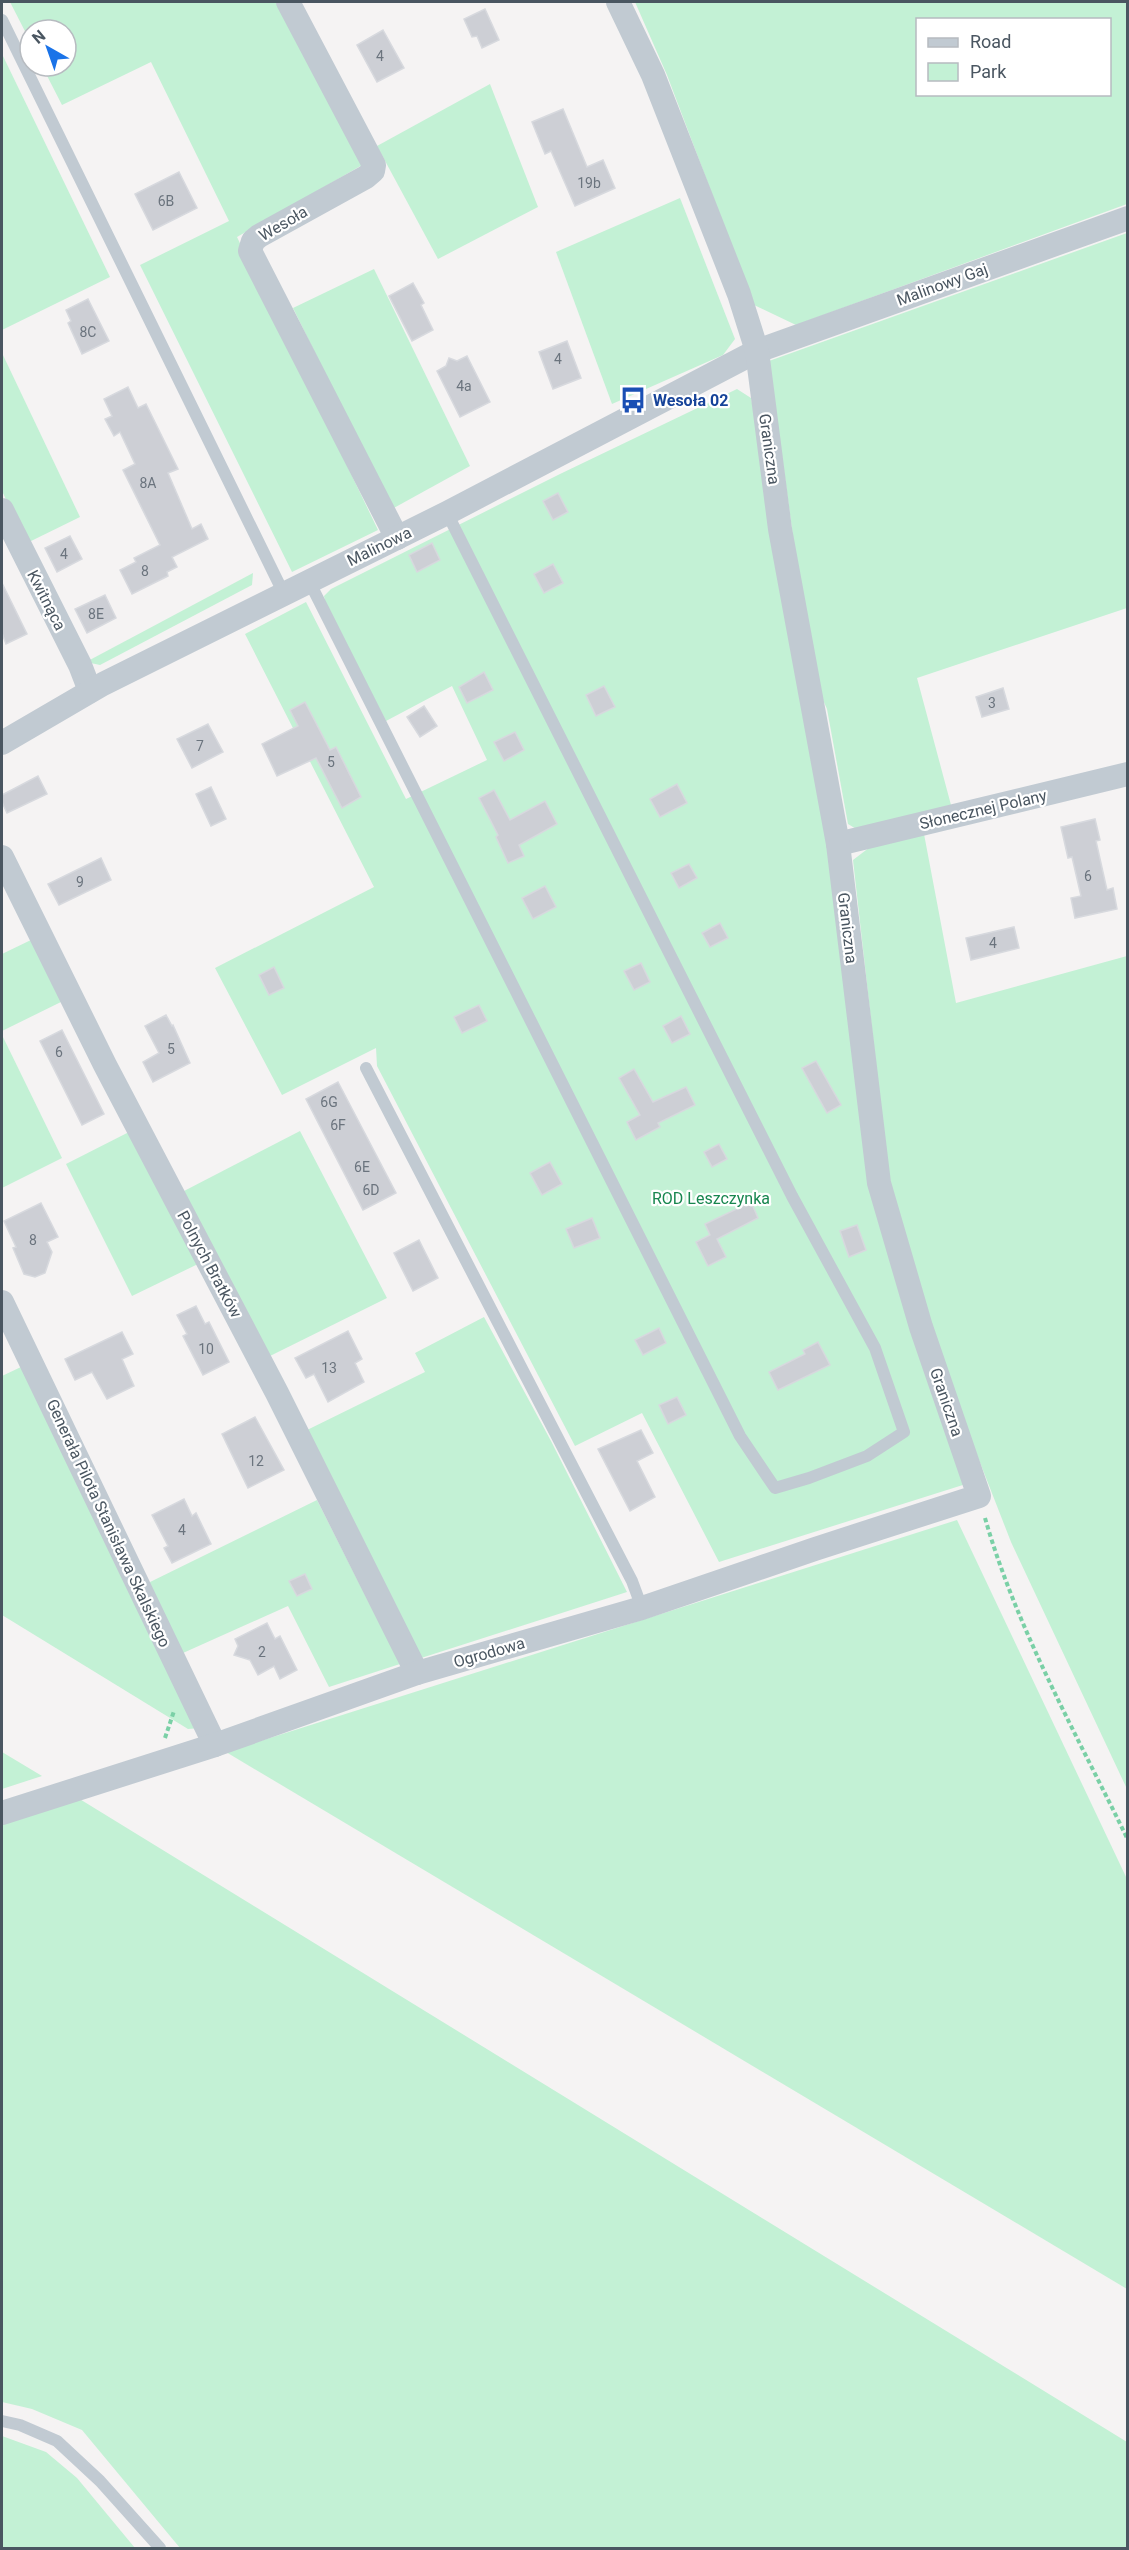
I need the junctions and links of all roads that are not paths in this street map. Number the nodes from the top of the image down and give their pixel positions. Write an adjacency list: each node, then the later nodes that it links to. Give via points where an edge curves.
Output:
1 (288, 2): 8 (street, Wesoła, via 374,165 366,177 259,236 250,251)
2 (618, 2): 5 (street, Graniczna, via 653,75 739,294)
3 (2, 21): 10 (lane)
4 (1128, 218): 5 (street, Malinowy Gaj)
5 (757, 351): 7 (street, Malinowa); 14 (street, Graniczna, via 780,529)
6 (2, 510): 11 (street, Kwitnąca)
7 (447, 513): 8 (street, Malinowa); 9 (lane, via 781,1175 875,1348 904,1432 867,1456 775,1488 740,1436)
8 (397, 538): 9 (street, Malinowa)
9 (309, 581): 10 (street, Malinowa)
10 (284, 594): 11 (street, Malinowa)
11 (90, 691): 12 (street, Malinowa)
12 (2, 743)
13 (1128, 774): 14 (street, Słonecznej Polany)
14 (838, 844): 18 (street, Graniczna, via 879,1183 921,1327)
15 (2, 856): 20 (street, Polnych Bratków)
16 (366, 1068): 19 (lane, via 632,1581)
17 (2, 1302): 21 (street, Generała Pilota Stanisława Skalskiego)
18 (979, 1496): 19 (street, Ogrodowa)
19 (642, 1608): 20 (street, Ogrodowa)
20 (417, 1673): 21 (street, Ogrodowa)
21 (215, 1745): 22 (street, Ogrodowa)
22 (2, 1813)
23 (2, 2421): 24 (lane, via 57,2440)
24 (160, 2548)

